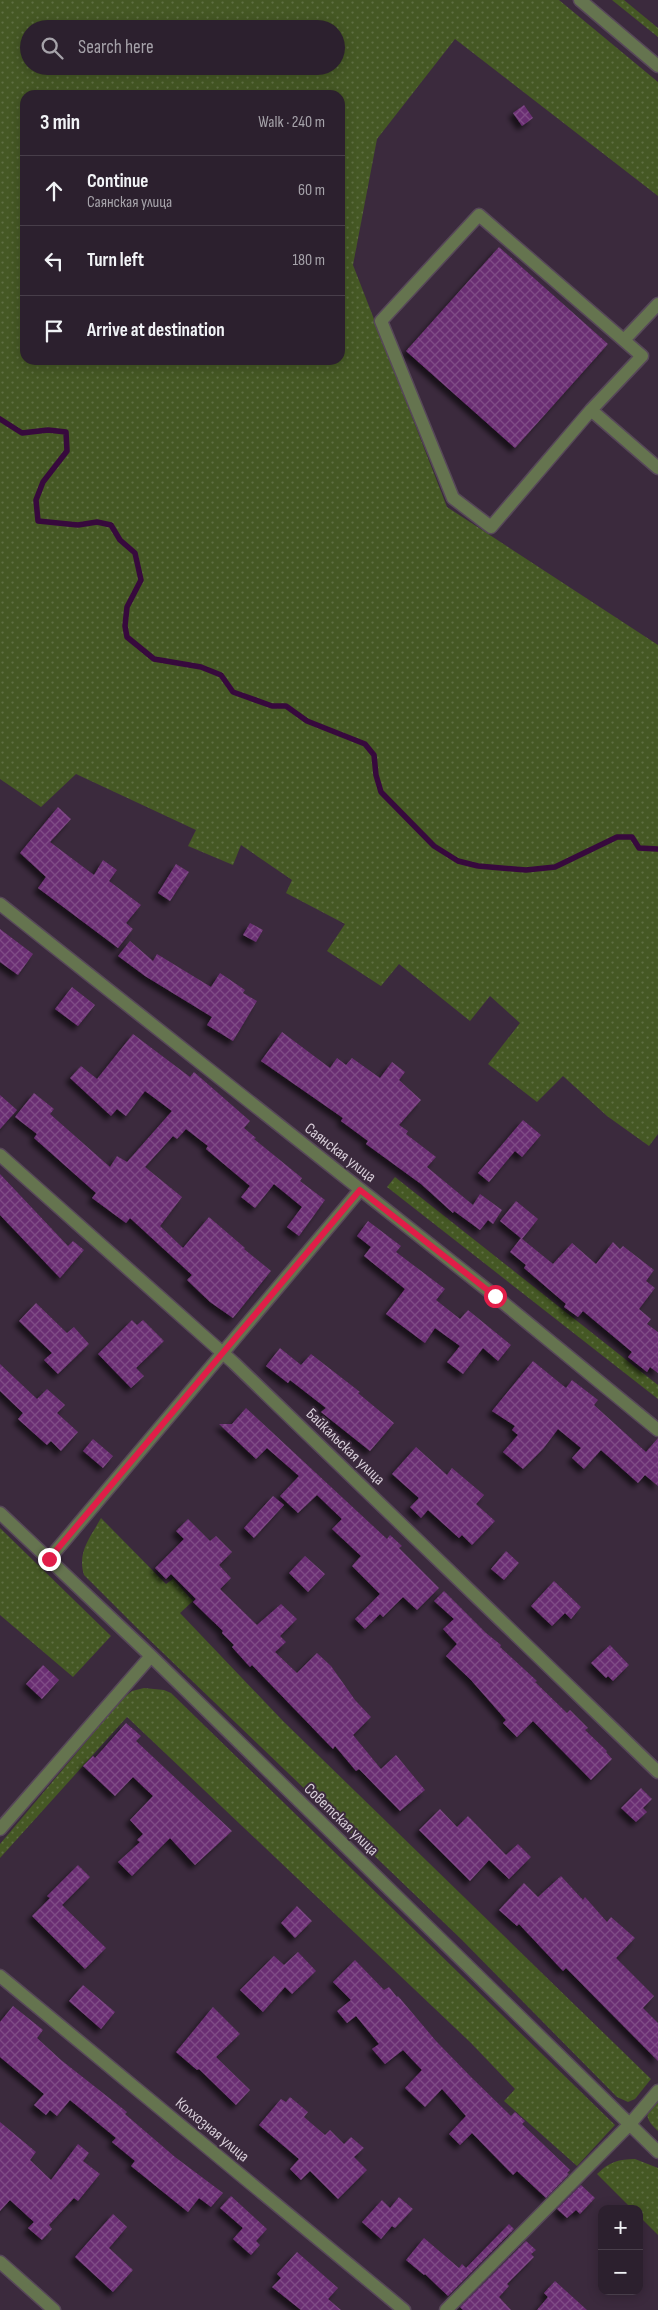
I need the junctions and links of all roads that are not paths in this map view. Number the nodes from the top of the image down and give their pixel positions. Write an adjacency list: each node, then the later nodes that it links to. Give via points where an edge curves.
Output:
1 (580, 0): 2 (street)
2 (658, 66)
3 (658, 304): 4 (street)
4 (624, 340): 5 (street, via 642,356); 5 (street, via 479,215 381,321 453,498 491,527)
5 (591, 410): 6 (street)
6 (658, 468)
7 (0, 904): 9 (street, Саянская улица)
8 (0, 1155): 10 (street, Байкальская улица)
9 (360, 1190): 10 (street); 11 (street, Саянская улица)
10 (222, 1354): 13 (street); 15 (street, Байкальская улица)
11 (658, 1430)
12 (0, 1513): 13 (street, Советская улица)
13 (49, 1559): 14 (street, Советская улица)
14 (151, 1656): 16 (street); 19 (street, Советская улица)
15 (658, 1772)
16 (0, 1829)
17 (0, 1976): 23 (street, Колхозная улица)
18 (658, 2091): 19 (street)
19 (629, 2125): 20 (street, Советская улица); 24 (street)
20 (658, 2152)
21 (0, 2262): 22 (street)
22 (54, 2310)
23 (404, 2310)
24 (446, 2310)

